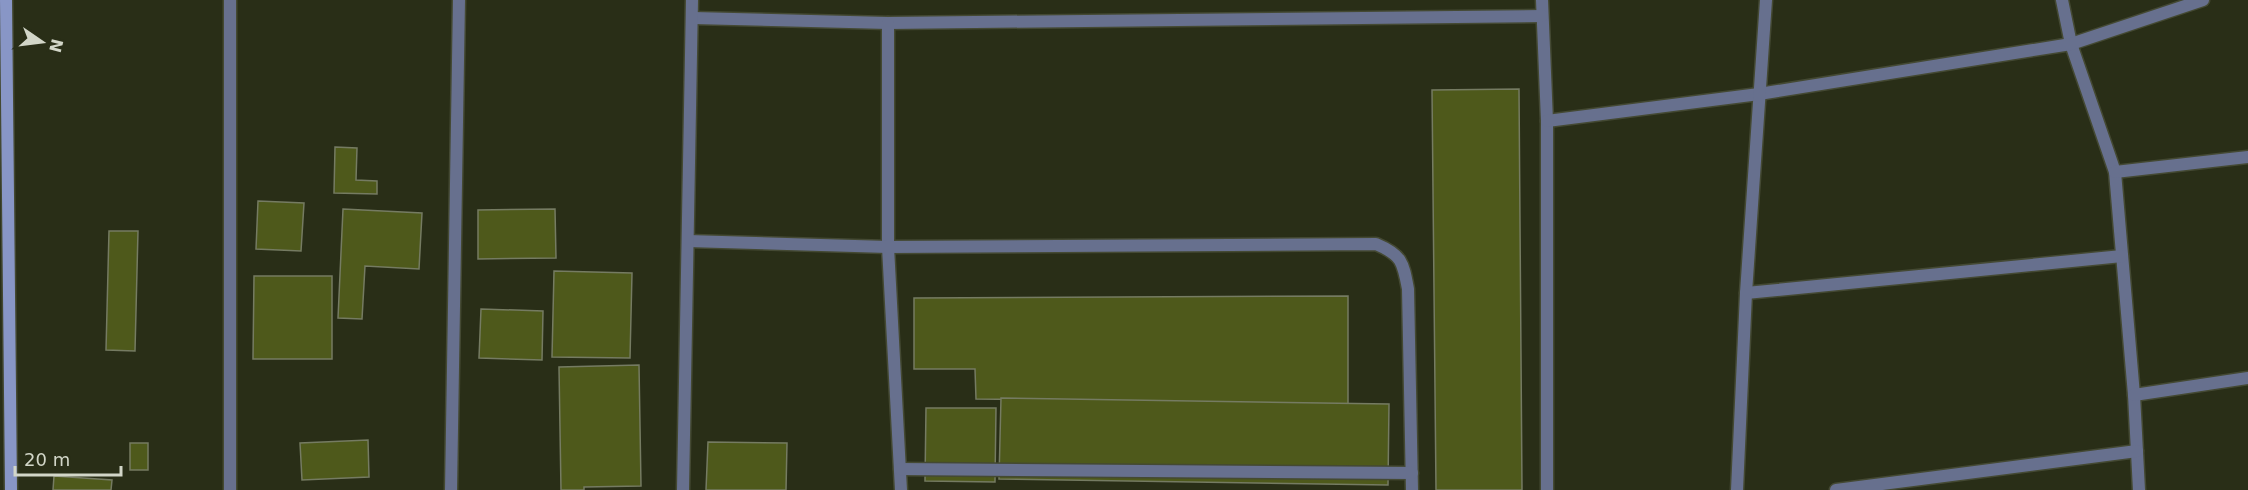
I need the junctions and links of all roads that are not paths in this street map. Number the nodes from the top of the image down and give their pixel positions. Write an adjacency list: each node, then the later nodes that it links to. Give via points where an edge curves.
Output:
1 (6, 0): 26 (street)
2 (230, 0): 27 (street)
3 (459, 0): 28 (street)
4 (692, 0): 10 (street)
5 (1542, 0): 9 (street)
6 (1766, 0): 13 (street)
7 (2062, 0): 12 (street)
8 (2203, 0): 12 (street)
9 (1542, 16): 11 (street); 14 (street)
10 (693, 18): 11 (street); 17 (street)
11 (888, 23): 18 (street)
12 (2071, 44): 13 (street); 16 (street)
13 (1759, 94): 14 (street); 20 (street)
14 (1547, 121): 32 (street)
15 (2248, 157): 16 (street)
16 (2115, 172): 19 (street)
17 (688, 241): 18 (street); 29 (street)
18 (888, 247): 24 (street); 25 (street, via 1376,244 1393,251 1404,263 1408,289)
19 (2122, 256): 20 (street); 22 (street)
20 (1746, 293): 33 (street)
21 (2248, 378): 22 (street)
22 (2134, 395): 23 (street)
23 (2137, 450): 34 (street); 35 (street)
24 (900, 469): 25 (street); 30 (street)
25 (1412, 473): 31 (street)
26 (11, 490)
27 (230, 490)
28 (451, 490)
29 (683, 490)
30 (901, 490)
31 (1412, 490)
32 (1548, 490)
33 (1737, 490)
34 (1836, 490)
35 (2139, 490)

